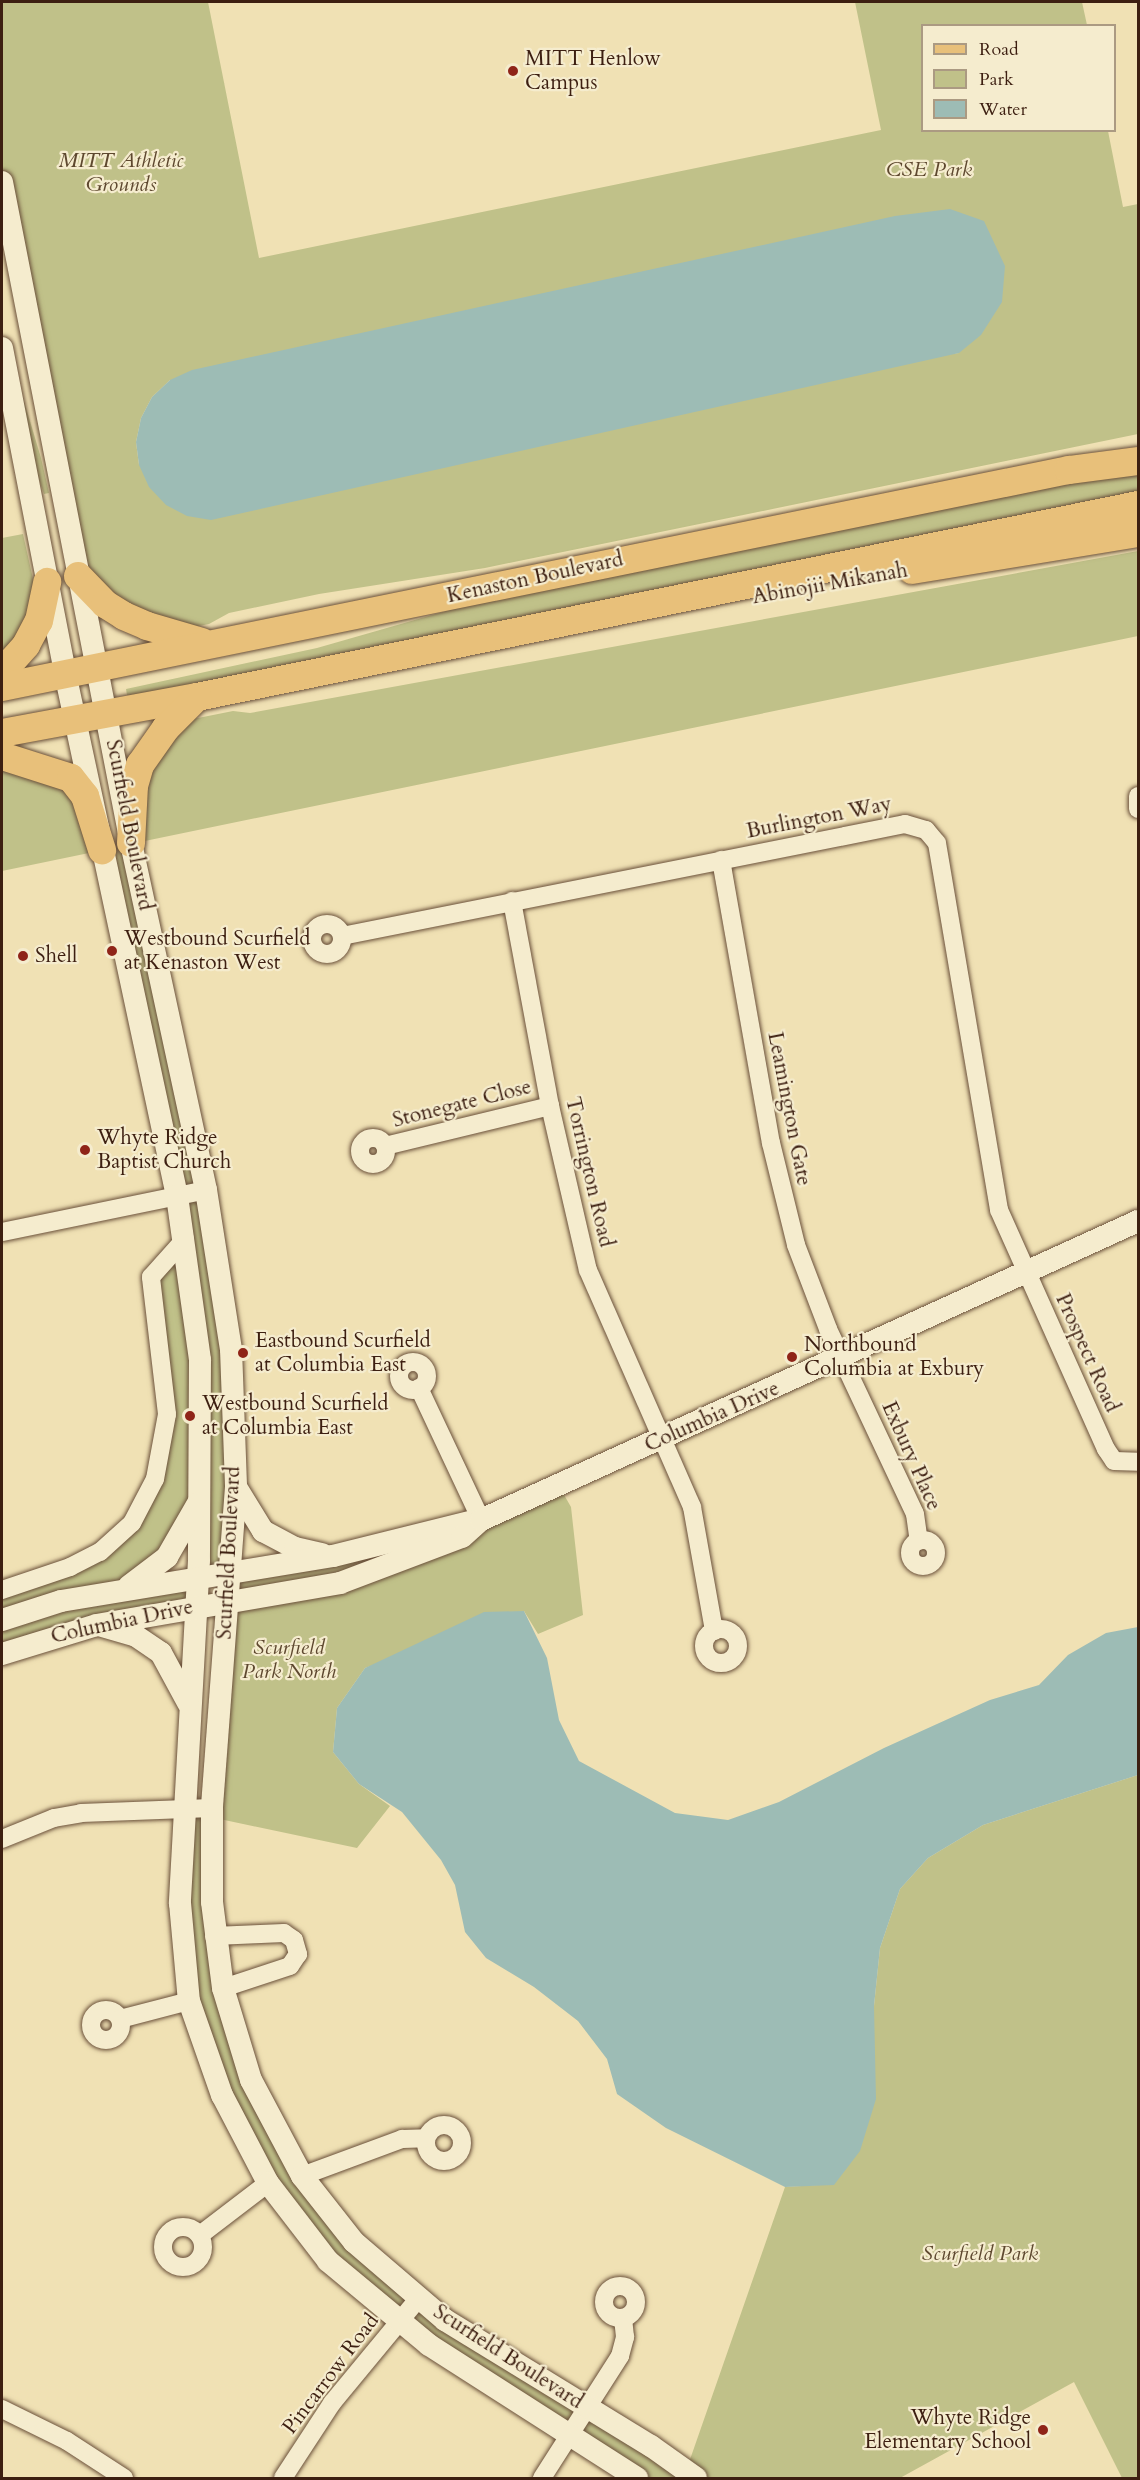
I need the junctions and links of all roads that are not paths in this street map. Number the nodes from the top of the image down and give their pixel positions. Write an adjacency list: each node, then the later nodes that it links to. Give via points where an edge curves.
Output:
1 (2, 182): 8 (street, Scurfield Boulevard)
2 (2, 348): 9 (street, Scurfield Boulevard)
3 (1138, 444): 5 (main road, via 1113,450)
4 (1138, 461): 5 (main road)
5 (1069, 470): 11 (main road, Kenaston Boulevard)
6 (1138, 505): 10 (main road)
7 (1138, 533): 10 (main road, Abinojii Mikanah, via 567,632)
8 (78, 576): 11 (main road, via 105,604 124,615 147,626); 12 (street, Scurfield Boulevard)
9 (47, 582): 13 (main road, via 39,621 26,645); 14 (street, Scurfield Boulevard)
10 (522, 630): 16 (main road)
11 (207, 643): 12 (main road, Kenaston Boulevard)
12 (96, 667): 14 (main road, Kenaston Boulevard); 17 (street, Scurfield Boulevard)
13 (2, 672)
14 (65, 673): 15 (main road, Kenaston Boulevard); 18 (street, Scurfield Boulevard)
15 (2, 687)
16 (197, 697): 17 (main road); 23 (main road, via 166,729 140,765 134,786)
17 (106, 712): 18 (main road); 23 (street, Scurfield Boulevard)
18 (74, 718): 19 (main road); 24 (street, Scurfield Boulevard)
19 (2, 733)
20 (2, 756): 24 (main road, via 71,778 85,796)
21 (1138, 796): 22 (street)
22 (1138, 809)
23 (131, 843): 30 (street, Scurfield Boulevard)
24 (102, 850): 31 (street, Scurfield Boulevard)
25 (720, 860): 26 (street, Burlington Way); 35 (street, Burlington Way, via 905,824 926,830 938,843 999,1210); 36 (street, Leamington Gate, via 780,1186 796,1245)
26 (512, 902): 27 (street, Burlington Way); 28 (street, Torrington Road)
27 (342, 936)
28 (550, 1106): 29 (street, Stonegate Close); 38 (street, Torrington Road, via 588,1270)
29 (385, 1146)
30 (206, 1190): 31 (street); 40 (street, Scurfield Boulevard, via 231,1349)
31 (177, 1196): 33 (street); 34 (street, Scurfield Boulevard)
32 (1138, 1221): 35 (street, Columbia Drive)
33 (2, 1232)
34 (184, 1239): 41 (street, Scurfield Boulevard, via 200,1360); 47 (street, via 151,1277 167,1414 155,1479 132,1523 100,1552)
35 (1027, 1272): 36 (street, Columbia Drive); 39 (street, Prospect Road, via 1106,1449 1114,1461 1127,1465)
36 (843, 1358): 38 (street, Columbia Drive); 43 (street, Exbury Place, via 915,1514)
37 (419, 1388): 42 (street)
38 (664, 1439): 42 (street, Columbia Drive); 53 (street, Torrington Road, via 692,1507)
39 (1138, 1462)
40 (236, 1487): 44 (street, via 263,1531 295,1548); 45 (street, Scurfield Boulevard)
41 (201, 1496): 46 (street, Scurfield Boulevard); 48 (street, via 167,1557 148,1575)
42 (481, 1520): 44 (street, Columbia Drive); 49 (street, Columbia Drive, via 462,1536 340,1583)
43 (920, 1541)
44 (333, 1556): 45 (street, Columbia Drive)
45 (231, 1572): 46 (street, Columbia Drive); 49 (street, Scurfield Boulevard)
46 (198, 1578): 48 (street, Columbia Drive); 50 (street, Scurfield Boulevard)
47 (2, 1590)
48 (118, 1592): 51 (street, Columbia Drive, via 61,1601)
49 (227, 1602): 50 (street, Columbia Drive); 57 (street, Scurfield Boulevard)
50 (195, 1605): 52 (street, Columbia Drive); 55 (street, Scurfield Boulevard)
51 (2, 1620)
52 (97, 1625): 54 (street, Columbia Drive); 55 (street, via 136,1636 161,1653)
53 (714, 1631)
54 (2, 1654)
55 (189, 1706): 56 (street, Scurfield Boulevard)
56 (183, 1808): 57 (street); 58 (street, via 54,1818); 61 (street, Scurfield Boulevard, via 180,1903)
57 (212, 1808): 59 (street, Scurfield Boulevard)
58 (2, 1839)
59 (214, 1936): 60 (street, Scurfield Boulevard); 60 (street, via 284,1933 294,1940 298,1954 290,1966)
60 (224, 1988): 64 (street, Scurfield Boulevard, via 251,2080)
61 (189, 2001): 62 (street); 65 (street, Scurfield Boulevard, via 222,2095)
62 (120, 2019)
63 (426, 2138): 64 (street, via 402,2139)
64 (302, 2176): 67 (street, Scurfield Boulevard, via 354,2242)
65 (268, 2183): 66 (street); 69 (street, Scurfield Boulevard, via 328,2260)
66 (200, 2235)
67 (419, 2298): 69 (street, Pincarrow Road); 71 (street, Scurfield Boulevard, via 445,2320)
68 (623, 2318): 71 (street, via 625,2337 620,2356)
69 (398, 2323): 72 (street, Scurfield Boulevard); 74 (street, Pincarrow Road, via 332,2403)
70 (2, 2409): 73 (street, via 67,2441)
71 (587, 2409): 72 (street); 77 (street, Scurfield Boulevard)
72 (570, 2436): 75 (street); 76 (street, Scurfield Boulevard)
73 (124, 2478)
74 (283, 2478)
75 (542, 2478)
76 (637, 2478)
77 (696, 2478)

